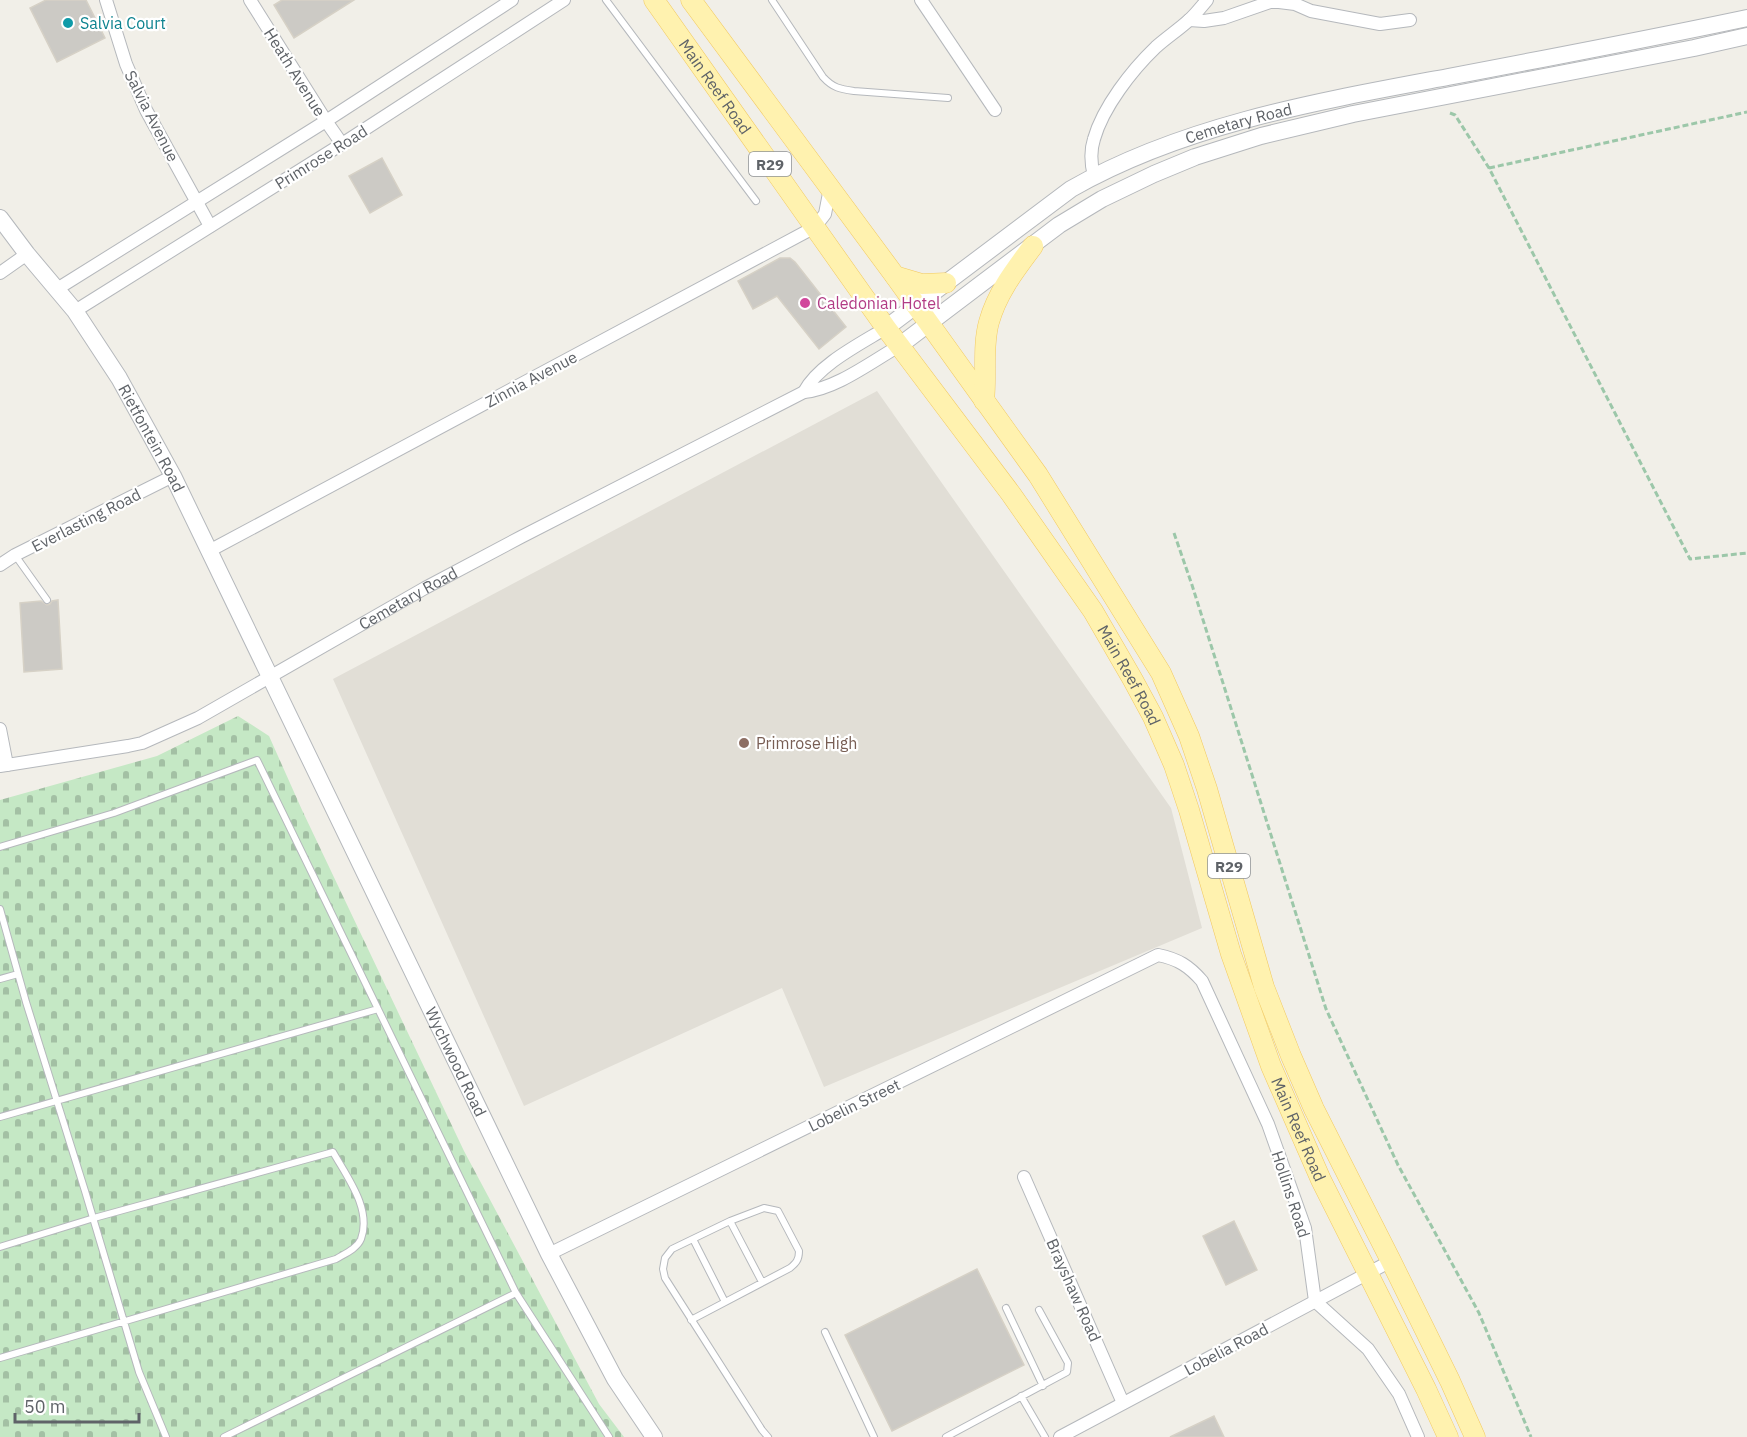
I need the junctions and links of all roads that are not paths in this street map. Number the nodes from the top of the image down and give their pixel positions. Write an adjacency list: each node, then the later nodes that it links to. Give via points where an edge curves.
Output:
1 (106, 0): 22 (street, Salvia Avenue, via 126,64 146,110)
2 (250, 0): 17 (street, Heath Avenue)
3 (512, 0): 17 (street, Primrose Road)
4 (563, 0): 18 (street, Primrose Road)
5 (606, 0): 21 (lane)
6 (654, 0): 25 (main road, Main Reef Road / R29)
7 (691, 0): 20 (main road, Main Reef Road / R29)
8 (772, 0): 15 (lane, via 830,85 854,91)
9 (921, 0): 16 (street)
10 (1207, 0): 12 (street)
11 (1747, 18): 19 (street, Cemetary Road, via 1332,99 1146,152)
12 (1190, 20): 13 (street, via 1215,20 1279,2 1380,24); 19 (street, via 1156,46 1110,105 1093,140)
13 (1410, 20)
14 (1747, 36): 26 (street, Cemetary Road, via 1387,106 1228,146 1102,199)
15 (948, 98)
16 (995, 110)
17 (326, 122): 18 (street, Heath Avenue); 22 (street, Primrose Road)
18 (342, 144): 24 (street, Primrose Road)
19 (1094, 176): 30 (street, Cemetary Road, via 1046,206)
20 (830, 188): 25 (street, via 825,214); 29 (main road, Main Reef Road / R29)
21 (756, 201)
22 (197, 203): 24 (street, Salvia Avenue); 31 (street, Primrose Road)
23 (0, 218): 27 (street, Rietfontein Road)
24 (210, 226): 33 (street, Primrose Road)
25 (815, 227): 35 (main road, Main Reef Road / R29); 42 (street, Zinnia Avenue)
26 (1032, 246): 34 (street, Cemetary Road); 38 (main road, via 1008,279 988,324)
27 (27, 254): 28 (street); 31 (street, Rietfontein Road)
28 (0, 273)
29 (895, 276): 30 (main road, via 922,284); 32 (main road, Main Reef Road / R29)
30 (946, 283): 32 (street, Cemetary Road)
31 (57, 289): 33 (street, Rietfontein Road)
32 (916, 306): 34 (main road, Main Reef Road / R29); 35 (street, Cemetary Road)
33 (75, 311): 41 (street, Rietfontein Road, via 119,378)
34 (929, 325): 36 (street, Cemetary Road); 38 (main road, Main Reef Road / R29)
35 (886, 328): 36 (main road, Main Reef Road / R29); 37 (street, Cemetary Road, via 821,372)
36 (899, 346): 37 (street, Cemetary Road, via 822,389); 40 (main road, Main Reef Road / R29)
37 (804, 392): 46 (street, Cemetary Road, via 464,567)
38 (984, 401): 39 (main road, Main Reef Road / R29)
39 (1017, 447): 40 (main road); 63 (main road, Main Reef Road / R29, via 1161,673 1207,789 1264,987 1291,1056 1319,1120)
40 (990, 466): 64 (main road, Main Reef Road / R29, via 1093,611 1153,717 1174,765 1231,954 1271,1066)
41 (173, 476): 42 (street, Rietfontein Road); 43 (street, Everlasting Road)
42 (208, 551): 46 (street, Rietfontein Road)
43 (15, 555): 44 (street, Everlasting Road); 45 (lane)
44 (0, 565)
45 (48, 600)
46 (270, 678): 48 (street, Cemetary Road, via 198,718 142,743); 62 (street, Wychwood Road)
47 (0, 729): 48 (street)
48 (4, 765)
49 (0, 847): 54 (lane, via 114,813 257,760)
50 (0, 909): 52 (lane)
51 (1158, 955): 62 (street, Lobelin Street); 67 (street, Hollins Road, via 1192,969 1202,981 1268,1124 1305,1228)
52 (18, 974): 53 (lane); 55 (lane)
53 (0, 979)
54 (378, 1009): 55 (lane); 66 (lane)
55 (57, 1100): 56 (lane); 58 (lane)
56 (0, 1117)
57 (1024, 1177): 77 (street, Brayshaw Road)
58 (94, 1218): 61 (lane); 72 (lane); 72 (lane, via 333,1152 360,1199 364,1222 360,1240 336,1259)
59 (730, 1221): 60 (lane); 65 (lane); 65 (lane, via 764,1208 778,1211 782,1217 799,1258 790,1268)
60 (693, 1239): 68 (lane); 71 (lane, via 672,1249 663,1269)
61 (0, 1247)
62 (549, 1254): 81 (street, Wychwood Road, via 615,1378)
63 (1392, 1261): 64 (street, Lobelia Road); 89 (main road, Main Reef Road / R29)
64 (1367, 1274): 67 (street, Lobelia Road); 88 (main road, Main Reef Road / R29)
65 (762, 1282): 68 (lane)
66 (516, 1293): 79 (lane); 80 (lane)
67 (1315, 1301): 77 (street, Lobelia Road); 87 (street, via 1368,1349 1399,1394)
68 (725, 1302): 71 (lane)
69 (1006, 1308): 75 (lane)
70 (1039, 1310): 75 (lane, via 1068,1368)
71 (691, 1320): 82 (lane)
72 (124, 1321): 74 (lane); 78 (lane)
73 (825, 1332): 83 (lane)
74 (0, 1358)
75 (1043, 1386): 76 (lane)
76 (1022, 1396): 84 (lane); 85 (lane)
77 (1123, 1403): 86 (street, Lobelia Road)
78 (166, 1437)
79 (224, 1437)
80 (609, 1437)
81 (654, 1437)
82 (768, 1437)
83 (874, 1437)
84 (946, 1437)
85 (1045, 1437)
86 (1060, 1437)
87 (1418, 1437)
88 (1448, 1437)
89 (1475, 1437)

